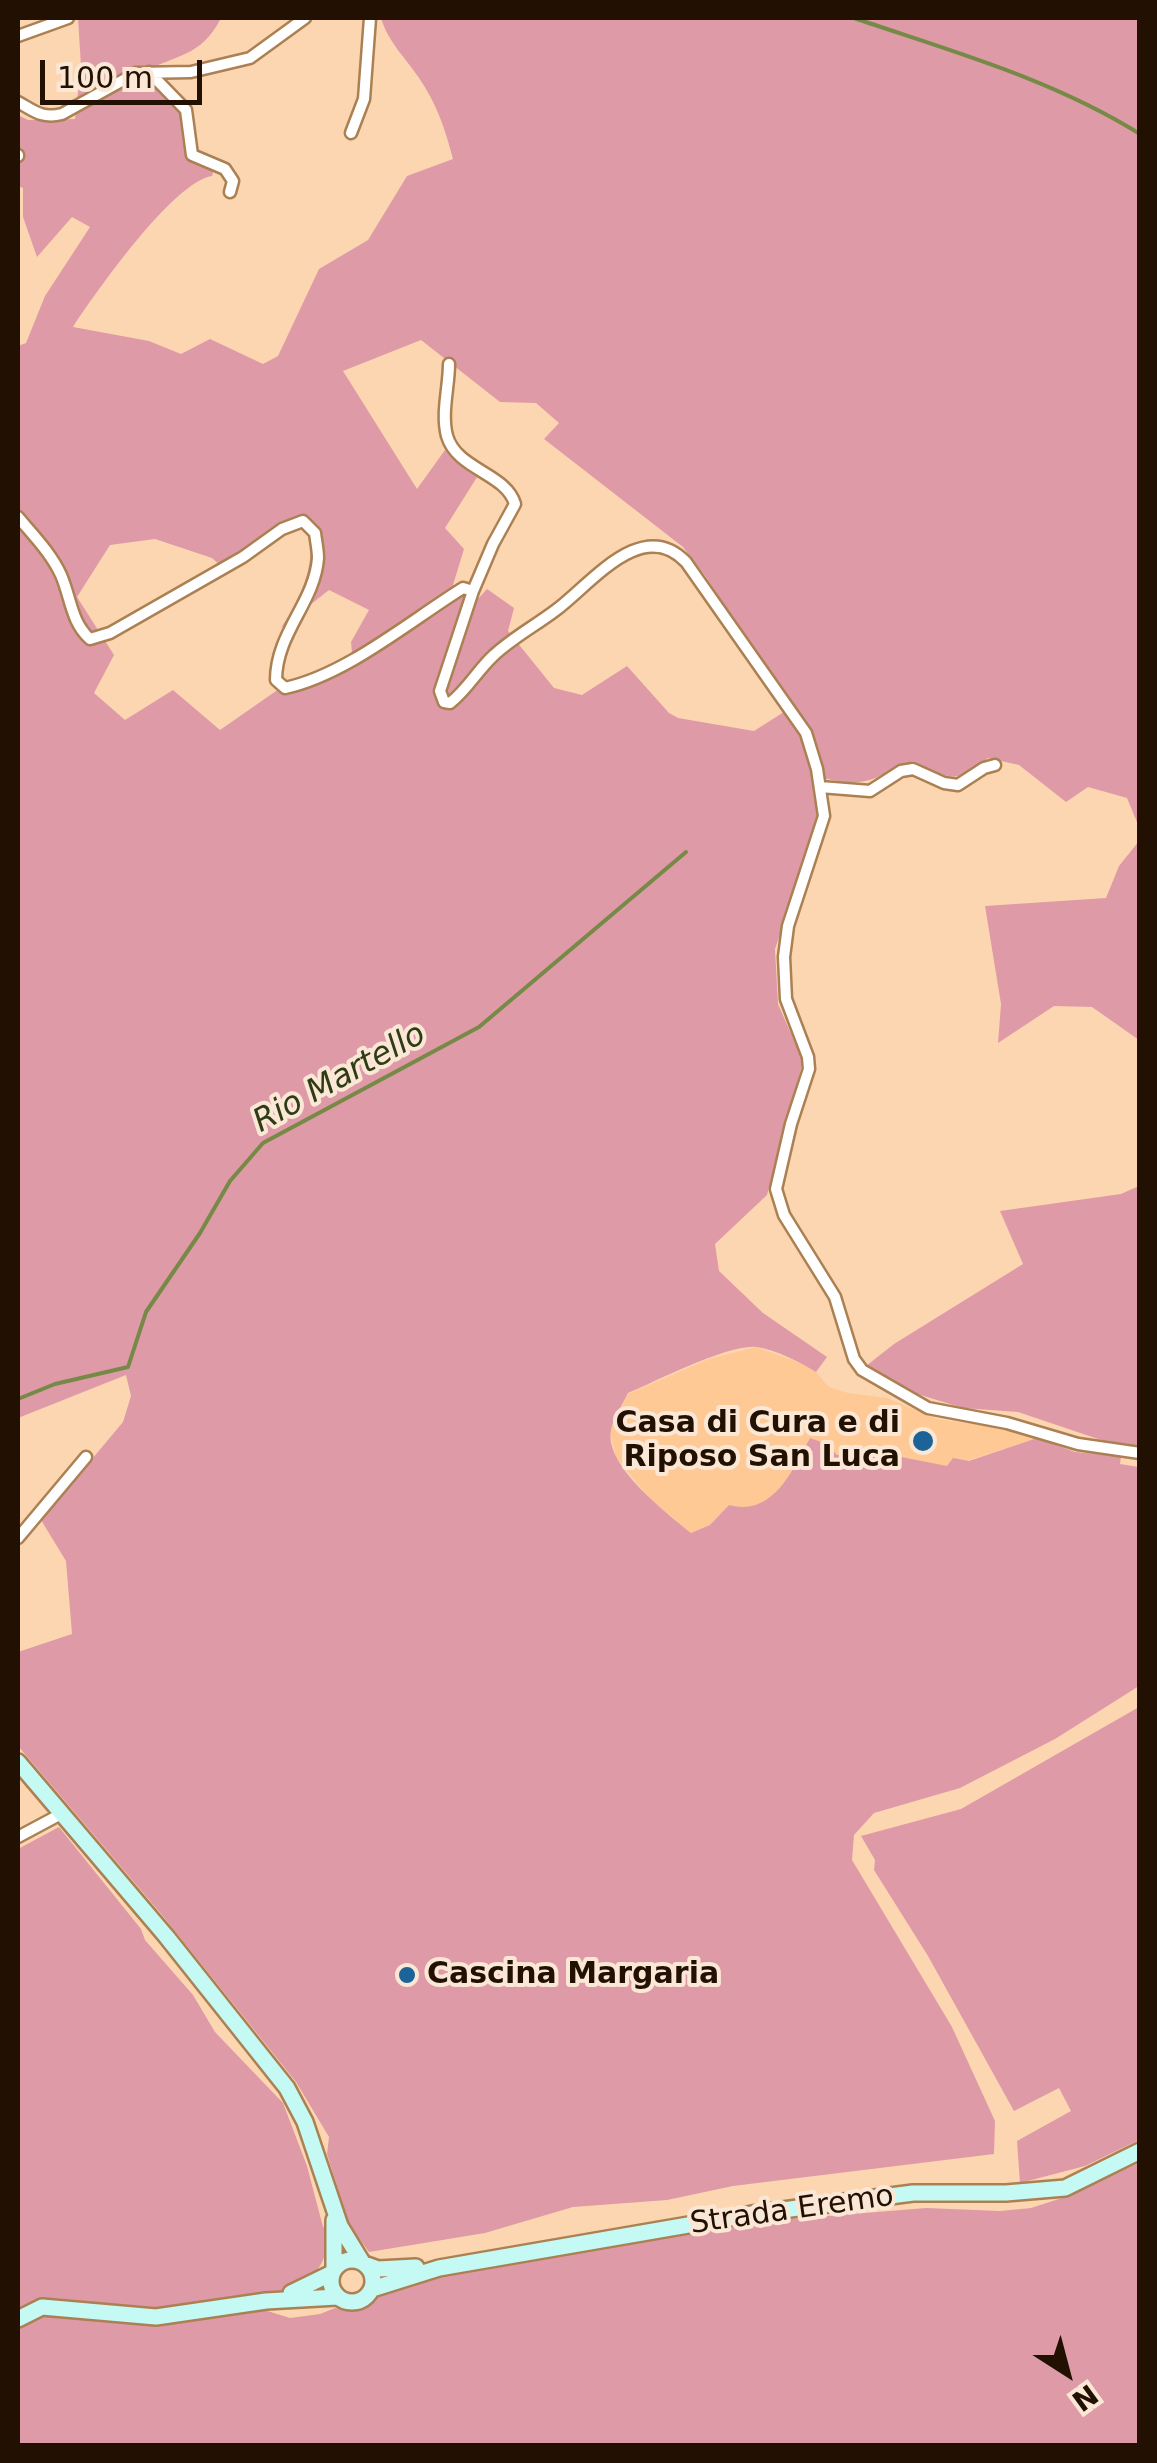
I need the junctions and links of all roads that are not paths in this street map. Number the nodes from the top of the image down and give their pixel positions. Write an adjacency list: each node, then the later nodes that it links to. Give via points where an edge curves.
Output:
1 (68, 18): 4 (street)
2 (305, 18): 5 (street, via 250,58 191,72)
3 (370, 18): 7 (street, via 364,99)
4 (18, 36)
5 (148, 71): 6 (street, via 49,118); 8 (street, via 186,110 192,155 225,170 233,181)
6 (18, 102)
7 (351, 133)
8 (230, 192)
9 (448, 364): 11 (street, via 448,441 515,504)
10 (18, 517): 11 (street, via 60,574 78,628 90,640 303,521 316,533 318,559 276,658 276,680 285,688 352,658 463,588)
11 (473, 591): 13 (street, via 441,686 444,702 458,698 492,657 612,561 638,549 674,549 806,733)
12 (995, 765): 13 (street, via 958,785 912,769 870,791)
13 (820, 787): 14 (street, via 823,820 785,943 786,999 810,1063 778,1176 784,1215 835,1297 862,1370 928,1408)
14 (1140, 1454)
15 (86, 1457): 16 (street)
16 (18, 1538)
17 (18, 1762): 18 (main road)
18 (62, 1814): 19 (street); 21 (main road, via 287,2088)
19 (18, 1836)
20 (1140, 2151): 23 (main road, Strada Eremo, via 1065,2188 913,2193)
21 (334, 2212): 22 (main road); 24 (main road)
22 (364, 2263): 23 (main road, Strada Eremo, via 378,2269); 24 (main road, via 344,2261); 25 (main road)
23 (439, 2268): 25 (main road, Strada Eremo)
24 (333, 2271): 26 (main road, via 330,2284); 27 (main road)
25 (372, 2289): 26 (main road, via 356,2302)
26 (337, 2296): 27 (main road)
27 (266, 2301): 28 (main road, via 156,2317 42,2307)
28 (18, 2319)

